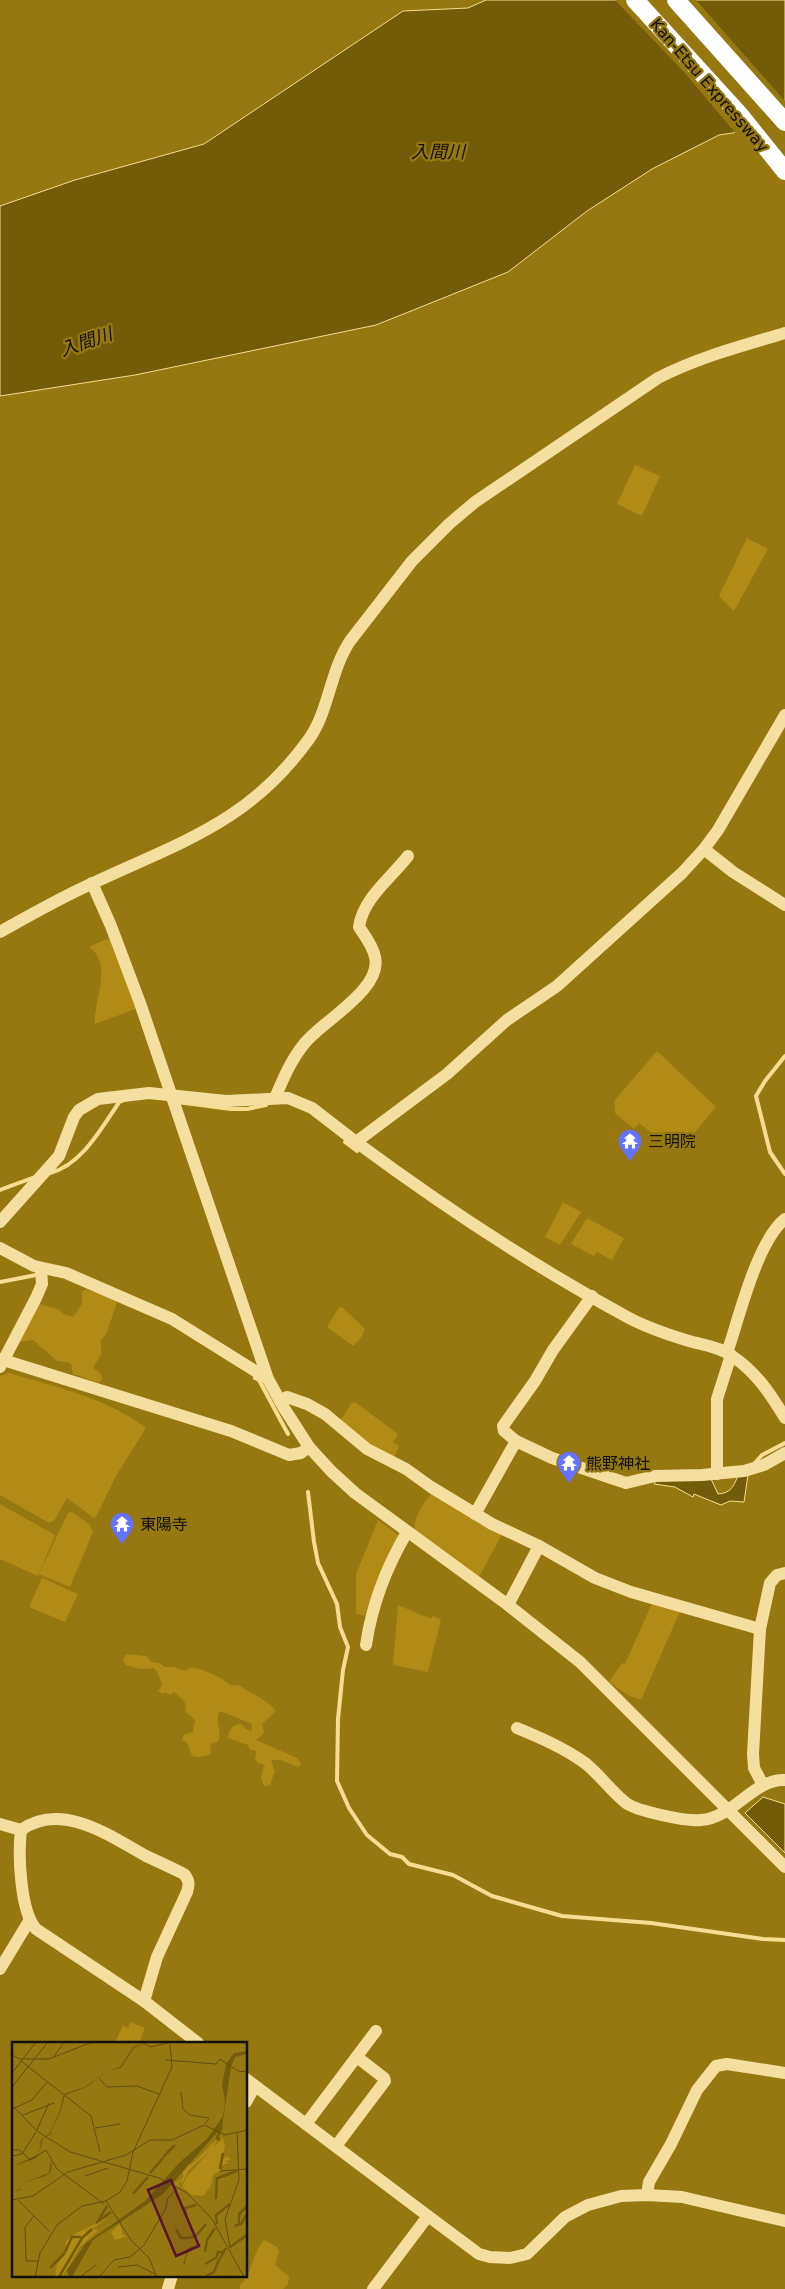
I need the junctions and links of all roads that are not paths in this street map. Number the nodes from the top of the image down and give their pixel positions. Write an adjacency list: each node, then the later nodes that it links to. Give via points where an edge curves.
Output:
1 (635, 0): 4 (highway, Kan-Etsu Expressway)
2 (676, 0): 3 (highway, Kan-Etsu Expressway)
3 (785, 122)
4 (785, 171)
5 (785, 334): 9 (street, via 722,352 658,378 475,502 412,562 350,641 341,655 319,722 271,784 246,806 210,829)
6 (785, 715): 7 (street)
7 (704, 849): 10 (street); 14 (street, via 649,905 557,986 507,1020 447,1074)
8 (408, 856): 13 (street, via 378,889 360,920 359,927 376,959 371,977 351,1002 304,1043 289,1066)
9 (92, 883): 11 (street); 12 (street, via 112,926)
10 (785, 905)
11 (0, 932)
12 (172, 1095): 13 (street, via 226,1101); 16 (street, via 149,1093 109,1097 88,1104 74,1117 59,1156); 22 (street)
13 (275, 1098): 14 (street, via 288,1098 312,1108)
14 (356, 1142): 19 (street, via 475,1227)
15 (785, 1219): 20 (street, via 770,1236 756,1264)
16 (0, 1222)
17 (0, 1248): 18 (street)
18 (42, 1268): 21 (street, via 42,1284 36,1298); 22 (street, via 66,1273 172,1319)
19 (592, 1296): 20 (street, via 649,1326); 25 (street, via 503,1426 504,1431)
20 (729, 1354): 24 (street, via 747,1366 766,1387); 28 (street, via 717,1399)
21 (1, 1362): 26 (street, via 231,1431 288,1455 301,1453)
22 (268, 1379): 23 (street)
23 (280, 1401): 26 (street); 29 (street, via 287,1397 326,1414 367,1449 406,1469)
24 (785, 1418)
25 (516, 1441): 28 (street, via 552,1458 626,1483 655,1476); 29 (street)
26 (309, 1447): 30 (street, via 355,1493)
27 (785, 1453): 28 (street, via 764,1465)
28 (717, 1474)
29 (475, 1514): 31 (street)
30 (407, 1532): 33 (street); 35 (street, via 392,1557 374,1601)
31 (539, 1546): 33 (street); 34 (street, via 613,1587)
32 (785, 1573): 34 (street, via 777,1575 770,1583)
33 (508, 1605): 39 (street, via 580,1662)
34 (760, 1629): 38 (street, via 753,1754 754,1768)
35 (366, 1646)
36 (517, 1728): 39 (street, via 561,1747 594,1771 630,1805 697,1821)
37 (785, 1780): 38 (street)
38 (763, 1785): 39 (street)
39 (729, 1811): 42 (street)
40 (0, 1824): 41 (street)
41 (21, 1830): 43 (street, via 22,1888); 45 (street, via 50,1820 95,1828 188,1878 188,1887 157,1957)
42 (785, 1867)
43 (29, 1921): 44 (street); 45 (street, via 36,1929)
44 (0, 1969)
45 (144, 2001): 47 (street)
46 (376, 2031): 48 (street)
47 (197, 2042)
48 (357, 2057): 51 (street); 52 (street, via 385,2081)
49 (785, 2073): 53 (street, via 727,2064 716,2066 697,2090 649,2182)
50 (250, 2082): 51 (street)
51 (306, 2124): 52 (street)
52 (336, 2146): 54 (street)
53 (647, 2195): 54 (street, via 612,2198 581,2208 565,2217 533,2250 517,2258 498,2259 480,2254); 55 (street, via 682,2197)
54 (428, 2216): 58 (street)
55 (785, 2221)
56 (172, 2276): 57 (street)
57 (168, 2289)
58 (373, 2289)

